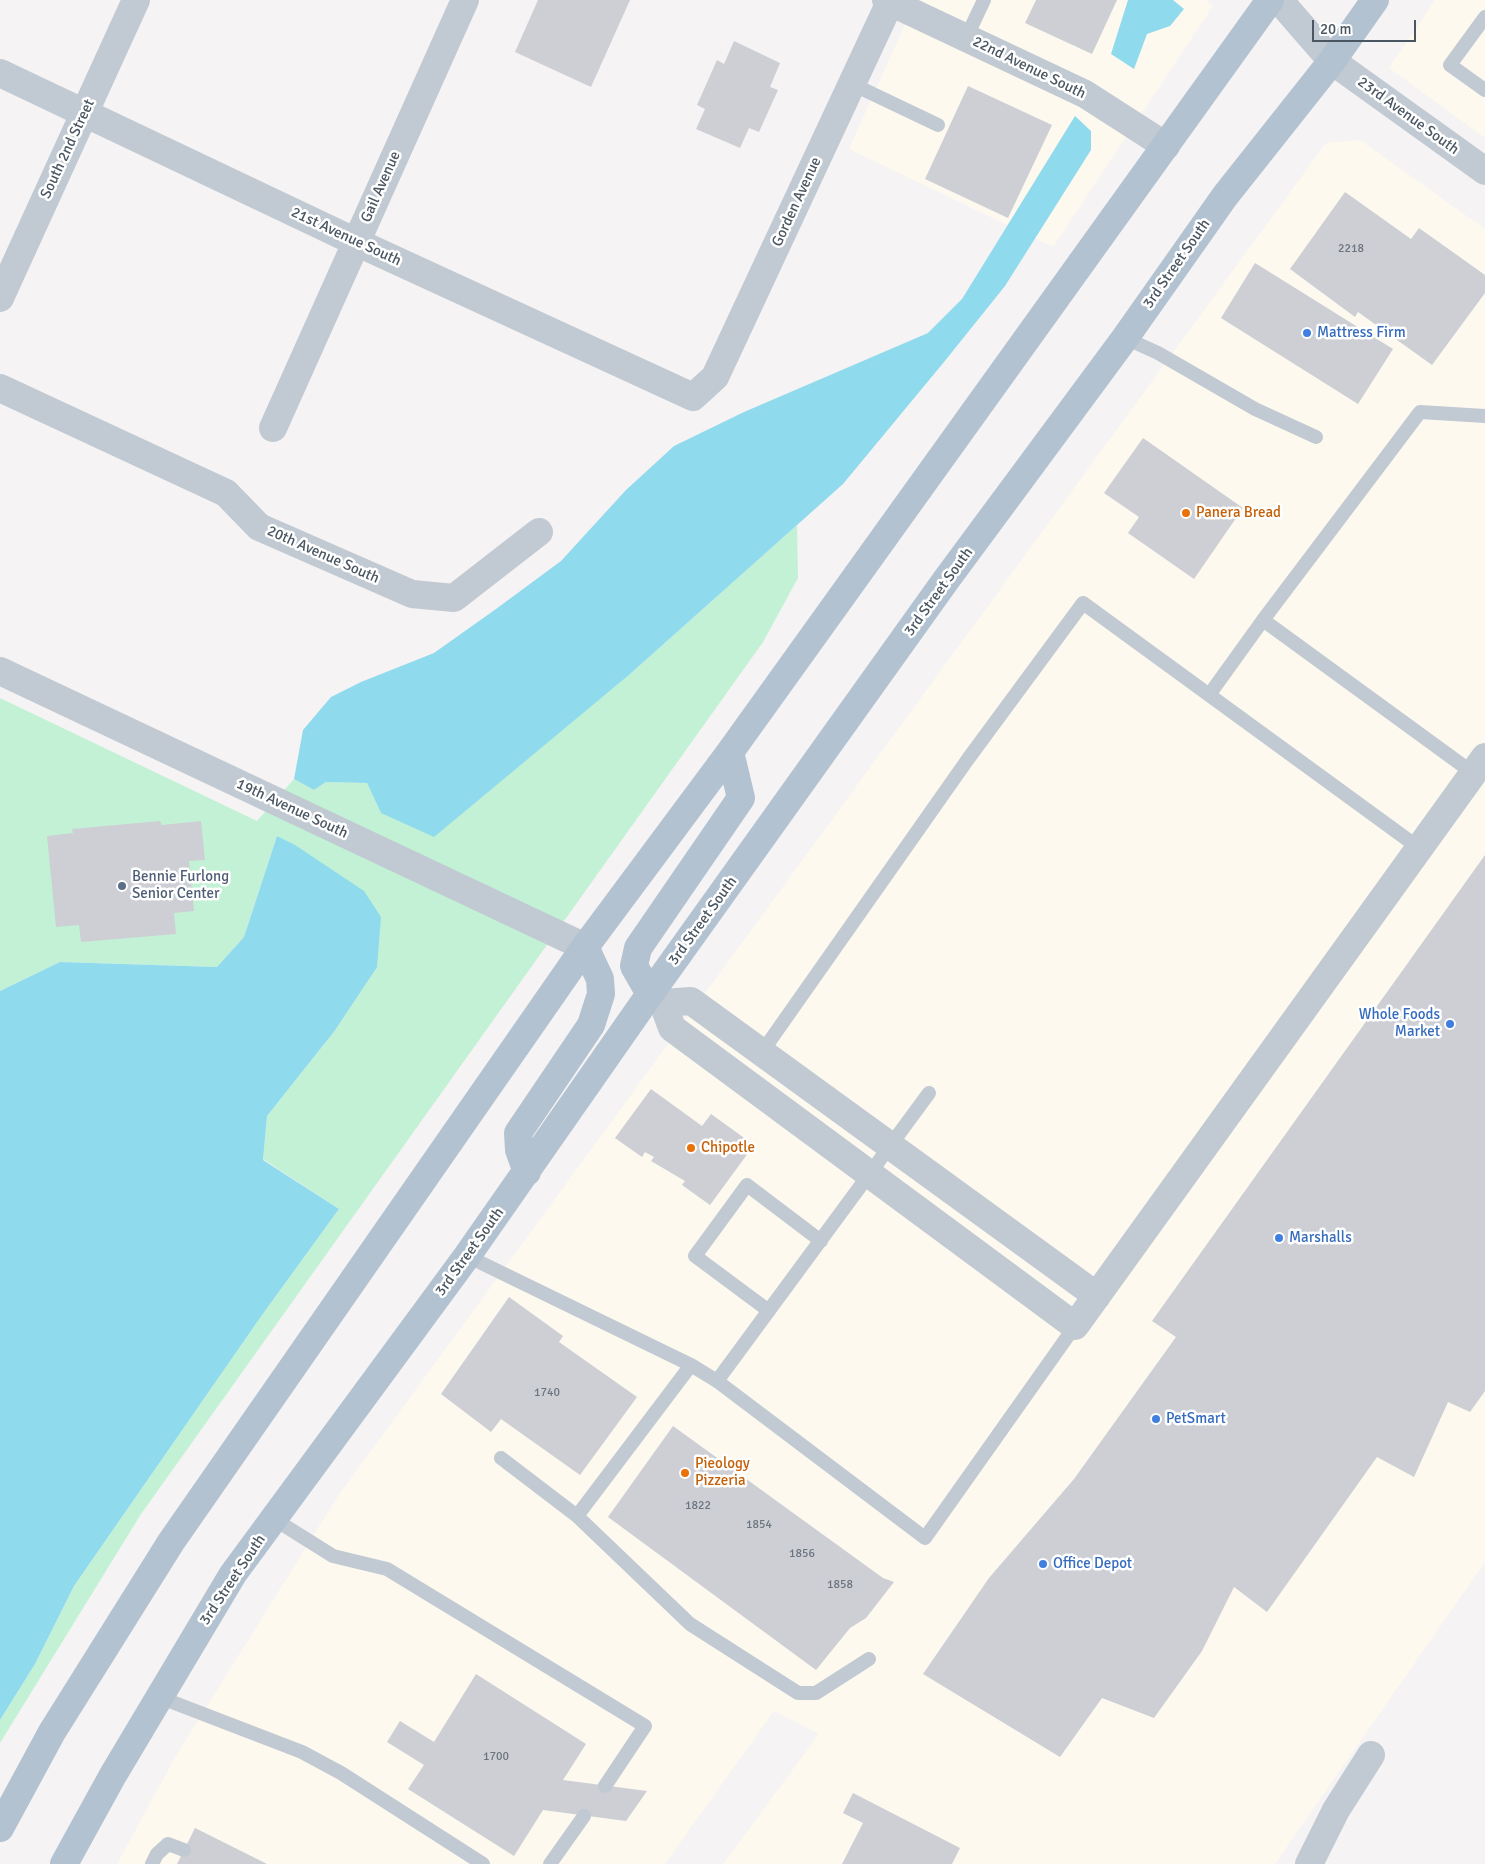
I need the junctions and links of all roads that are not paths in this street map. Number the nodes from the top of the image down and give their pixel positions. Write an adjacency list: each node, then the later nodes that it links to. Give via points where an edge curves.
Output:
1 (136, 0): 14 (street, South 2nd Street)
2 (465, 0): 18 (street, Gail Avenue)
3 (984, 0): 9 (lane)
4 (1270, 0): 16 (main road)
5 (1279, 0): 10 (street, 23rd Avenue South)
6 (1375, 0): 10 (main road, 3rd Street South)
7 (889, 1): 9 (street, 22nd Avenue South); 12 (street, Gorden Avenue)
8 (1485, 17): 13 (lane, via 1450,65)
9 (966, 38): 16 (street, 22nd Avenue South, via 1085,94)
10 (1332, 61): 17 (street, 23rd Avenue South); 20 (main road, 3rd Street South, via 1225,196)
11 (0, 73): 14 (street, 21st Avenue South)
12 (852, 84): 15 (lane); 22 (street, Gorden Avenue, via 715,377)
13 (1485, 90)
14 (84, 113): 18 (street, 21st Avenue South); 19 (street, South 2nd Street)
15 (938, 125)
16 (1166, 146): 30 (main road)
17 (1485, 171)
18 (356, 242): 22 (street, 21st Avenue South); 24 (street, Gail Avenue)
19 (0, 298)
20 (1125, 338): 25 (lane, via 1158,353 1254,409); 34 (main road, 3rd Street South, via 946,580)
21 (0, 388): 26 (street, 20th Avenue South, via 226,493 259,527 412,594 454,598)
22 (693, 397)
23 (1485, 416): 27 (lane, via 1420,412)
24 (272, 428)
25 (1316, 437)
26 (539, 532)
27 (1264, 620): 29 (lane); 31 (lane)
28 (0, 671): 33 (street, 19th Avenue South)
29 (1210, 695): 32 (lane); 35 (lane, via 1083,603 968,759)
30 (730, 752): 33 (main road); 34 (main road, via 741,798 638,948 634,966)
31 (1479, 765): 32 (street)
32 (1419, 848): 42 (street)
33 (584, 947): 38 (main road, via 600,979 601,994 591,1025 518,1133 518,1150); 55 (main road, via 171,1542 52,1732)
34 (657, 999): 35 (street, via 691,1000); 38 (main road, 3rd Street South); 39 (street, via 672,1028)
35 (762, 1052): 37 (street)
36 (929, 1093): 37 (lane)
37 (890, 1146): 39 (lane); 42 (street)
38 (527, 1172): 41 (main road, 3rd Street South)
39 (870, 1174): 40 (lane); 44 (street)
40 (821, 1241): 43 (lane); 43 (lane, via 747,1185 695,1256)
41 (467, 1256): 45 (lane); 49 (main road, 3rd Street South)
42 (1097, 1296): 44 (street)
43 (769, 1311): 46 (lane)
44 (1075, 1326): 46 (lane, via 925,1538)
45 (691, 1365): 46 (lane); 48 (lane)
46 (716, 1381)
47 (501, 1458): 48 (lane)
48 (577, 1516): 50 (lane, via 690,1624 798,1693 816,1692)
49 (274, 1519): 51 (main road, 3rd Street South, via 233,1574); 53 (lane, via 333,1556 387,1569 645,1726)
50 (868, 1659)
51 (159, 1697): 57 (main road, 3rd Street South); 59 (lane, via 302,1752 341,1773)
52 (1371, 1755): 61 (street, via 1336,1810)
53 (605, 1786)
54 (584, 1816): 60 (lane)
55 (0, 1828)
56 (184, 1850): 58 (lane, via 168,1844 156,1854)
57 (64, 1864)
58 (152, 1864)
59 (483, 1864)
60 (550, 1864)
61 (1309, 1864)

